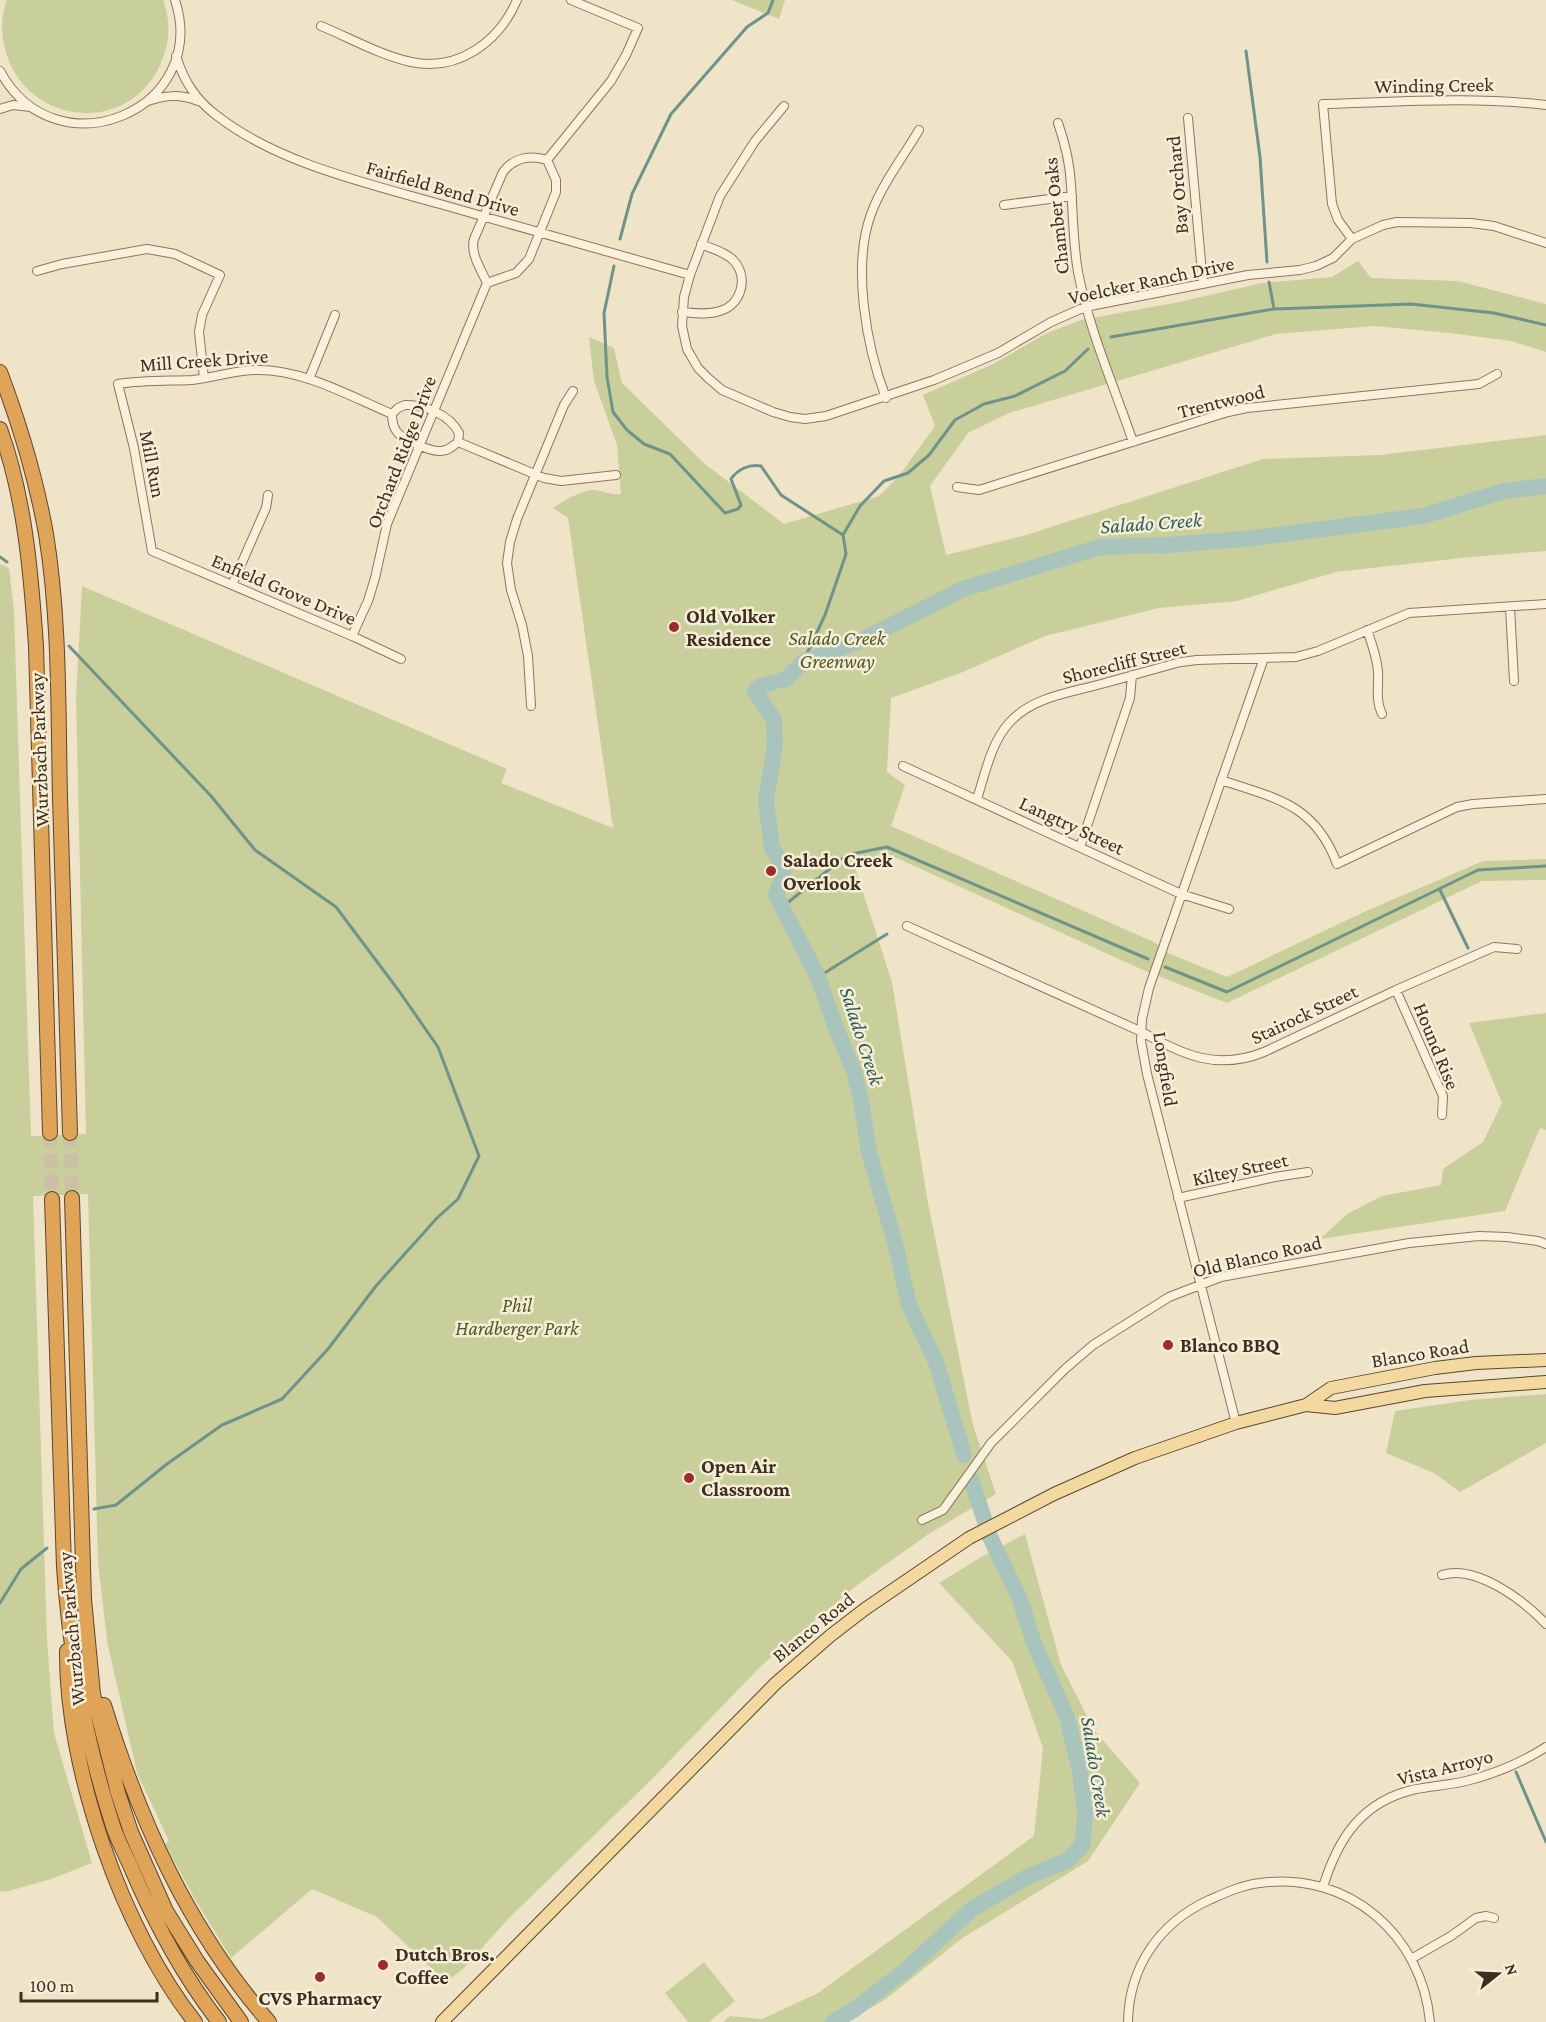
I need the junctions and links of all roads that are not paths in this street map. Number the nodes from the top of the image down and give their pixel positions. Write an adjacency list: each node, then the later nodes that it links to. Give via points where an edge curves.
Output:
1 (175, 0): 5 (street, Fairfield Bend Drive, via 180,26)
2 (517, 0): 4 (street, via 499,31 485,45 440,63 392,56)
3 (571, 0): 16 (street, via 638,28 611,81)
4 (321, 26)
5 (176, 56): 7 (street, Fairfield Bend Drive, via 165,81); 8 (street, Fairfield Bend Drive, via 184,79)
6 (0, 71): 11 (street, Fairfield Bend Drive)
7 (147, 101): 8 (street, Fairfield Bend Drive, via 171,95); 11 (street, Fairfield Bend Drive, via 120,117 90,124 59,121)
8 (201, 102): 19 (street, Fairfield Bend Drive, via 234,127 317,168)
9 (1546, 105): 21 (street, Winding Creek, via 1509,100 1323,104 1332,204)
10 (784, 106): 23 (street, Voelcker Ranch Drive, via 737,167 720,196)
11 (31, 107): 12 (street, via 13,105)
12 (0, 109)
13 (1188, 118): 27 (street, Bay Orchard)
14 (1058, 123): 17 (street, Chamber Oaks, via 1066,147)
15 (919, 130): 37 (street, via 876,202 863,246 864,300 875,364)
16 (548, 160): 19 (street, via 527,157 507,166); 20 (street, via 556,192)
17 (1072, 196): 18 (street); 28 (street, Chamber Oaks)
18 (1004, 205)
19 (485, 217): 20 (street, Fairfield Bend Drive); 26 (street, via 472,246)
20 (540, 232): 25 (street, Fairfield Bend Drive); 26 (street, via 524,267)
21 (1352, 239): 22 (street, Voelcker Ranch Drive, via 1397,222 1460,223 1494,226); 27 (street, Voelcker Ranch Drive, via 1333,258 1316,266)
22 (1546, 243)
23 (701, 244): 25 (street, Voelcker Ranch Drive); 29 (street, via 734,260 742,277 739,295 723,311)
24 (37, 271): 33 (street, via 147,249 175,254 220,274 202,315 199,333)
25 (690, 275): 29 (street, Voelcker Ranch Drive)
26 (487, 283): 38 (street, Orchard Ridge Drive)
27 (1203, 284): 28 (street, Voelcker Ranch Drive)
28 (1085, 307): 37 (street, Voelcker Ranch Drive, via 979,362); 42 (street, Chamber Oaks)
29 (682, 312): 37 (street, Voelcker Ranch Drive, via 685,342 698,368 722,390 773,412 805,418 826,416)
30 (335, 315): 34 (street)
31 (0, 372): 72 (highway, Wurzbach Parkway, via 31,466 50,566)
32 (1497, 374): 42 (street, Trentwood, via 1479,384 1247,408)
33 (204, 378): 34 (street, Mill Creek Drive, via 256,370); 35 (street, Mill Creek Drive)
34 (309, 379): 39 (street, Mill Creek Drive)
35 (118, 384): 48 (street, Mill Run, via 142,485)
36 (573, 391): 44 (street)
37 (886, 398)
38 (434, 412): 39 (street, via 411,405); 41 (street, via 455,426); 43 (street, Orchard Ridge Drive)
39 (392, 414): 43 (street, via 393,425 402,437)
40 (0, 429): 73 (highway, Wurzbach Parkway, via 21,511 33,594)
41 (458, 442): 43 (street, via 439,452); 44 (street)
42 (1133, 442): 46 (street, Trentwood, via 979,490)
43 (420, 445): 53 (street, Orchard Ridge Drive, via 387,524 368,601)
44 (535, 475): 45 (street, via 561,481); 58 (street, via 513,530 507,563 528,656)
45 (616, 475)
46 (957, 487)
47 (268, 495): 49 (street)
48 (152, 551): 49 (street, Enfield Grove Drive)
49 (232, 585): 53 (street, Enfield Grove Drive)
50 (1546, 604): 51 (street, Shorecliff Street)
51 (1510, 607): 52 (street, Shorecliff Street, via 1418,611); 57 (street)
52 (1367, 630): 55 (street, Shorecliff Street, via 1296,657); 59 (street, via 1377,660 1377,696)
53 (352, 636): 54 (street, Enfield Grove Drive)
54 (401, 658)
55 (1264, 658): 56 (street, Shorecliff Street, via 1181,662); 61 (street, Longfield)
56 (1132, 675): 62 (street, Shorecliff Street, via 1044,700 1021,712 999,737); 64 (street, via 1130,698)
57 (1514, 681)
58 (531, 706)
59 (1382, 714)
60 (903, 766): 62 (street, Langtry Street)
61 (1221, 780): 63 (street, via 1295,807 1323,834 1337,864 1457,807); 65 (street, Longfield)
62 (977, 799): 64 (street, Langtry Street)
63 (1546, 799)
64 (1080, 847): 65 (street, Langtry Street)
65 (1181, 894): 66 (street, Langtry Street); 70 (street, Longfield, via 1149,988)
66 (1229, 909)
67 (907, 926): 70 (street, Stairock Street)
68 (1517, 949): 69 (street, Stairock Street, via 1494,947)
69 (1395, 990): 70 (street, Stairock Street, via 1264,1052 1235,1060 1196,1057); 71 (street, Hound Rise, via 1443,1096)
70 (1142, 1032): 76 (street, Longfield, via 1147,1074)
71 (1442, 1115)
72 (70, 1133)
73 (50, 1134)
74 (1308, 1172): 76 (street, Kiltey Street)
75 (72, 1198): 88 (highway, Wurzbach Parkway)
76 (1178, 1198): 79 (street, Longfield)
77 (52, 1199): 86 (highway, Wurzbach Parkway)
78 (1546, 1244): 79 (street, Old Blanco Road, via 1479,1236 1409,1243 1286,1264)
79 (1200, 1284): 83 (street, Longfield); 84 (street, Old Blanco Road, via 1142,1312 1093,1345 991,1443 943,1510)
80 (1546, 1360): 82 (main road, Blanco Road, via 1392,1375 1331,1388)
81 (1546, 1382): 82 (main road, Blanco Road, via 1425,1391 1335,1408)
82 (1306, 1405): 83 (main road, Blanco Road)
83 (1236, 1423): 97 (main road, Blanco Road, via 1135,1458 1026,1508 969,1538 830,1636 706,1751)
84 (922, 1520)
85 (1442, 1575): 87 (street, via 1467,1573 1489,1581)
86 (67, 1607): 93 (highway, via 66,1675 82,1776 93,1814 138,1930); 94 (highway, Wurzbach Parkway, via 85,1717 114,1828 154,1918)
87 (1546, 1624)
88 (86, 1633): 95 (highway, Wurzbach Parkway, via 100,1726 131,1832 166,1911); 96 (highway, via 120,1758 156,1845 184,1902)
89 (1546, 1747): 90 (street, Vista Arroyo, via 1488,1775 1406,1791 1374,1807 1341,1840)
90 (1323, 1887): 92 (street, via 1371,1911); 98 (street, via 1293,1881 1259,1883 1231,1890 1189,1910 1167,1927 1143,1959 1130,1996)
91 (1494, 1918): 92 (street, via 1476,1918)
92 (1411, 1959): 99 (street, via 1425,1992)
93 (195, 2022)
94 (219, 2022)
95 (241, 2022)
96 (269, 2022)
97 (442, 2022)
98 (1128, 2022)
99 (1430, 2022)

